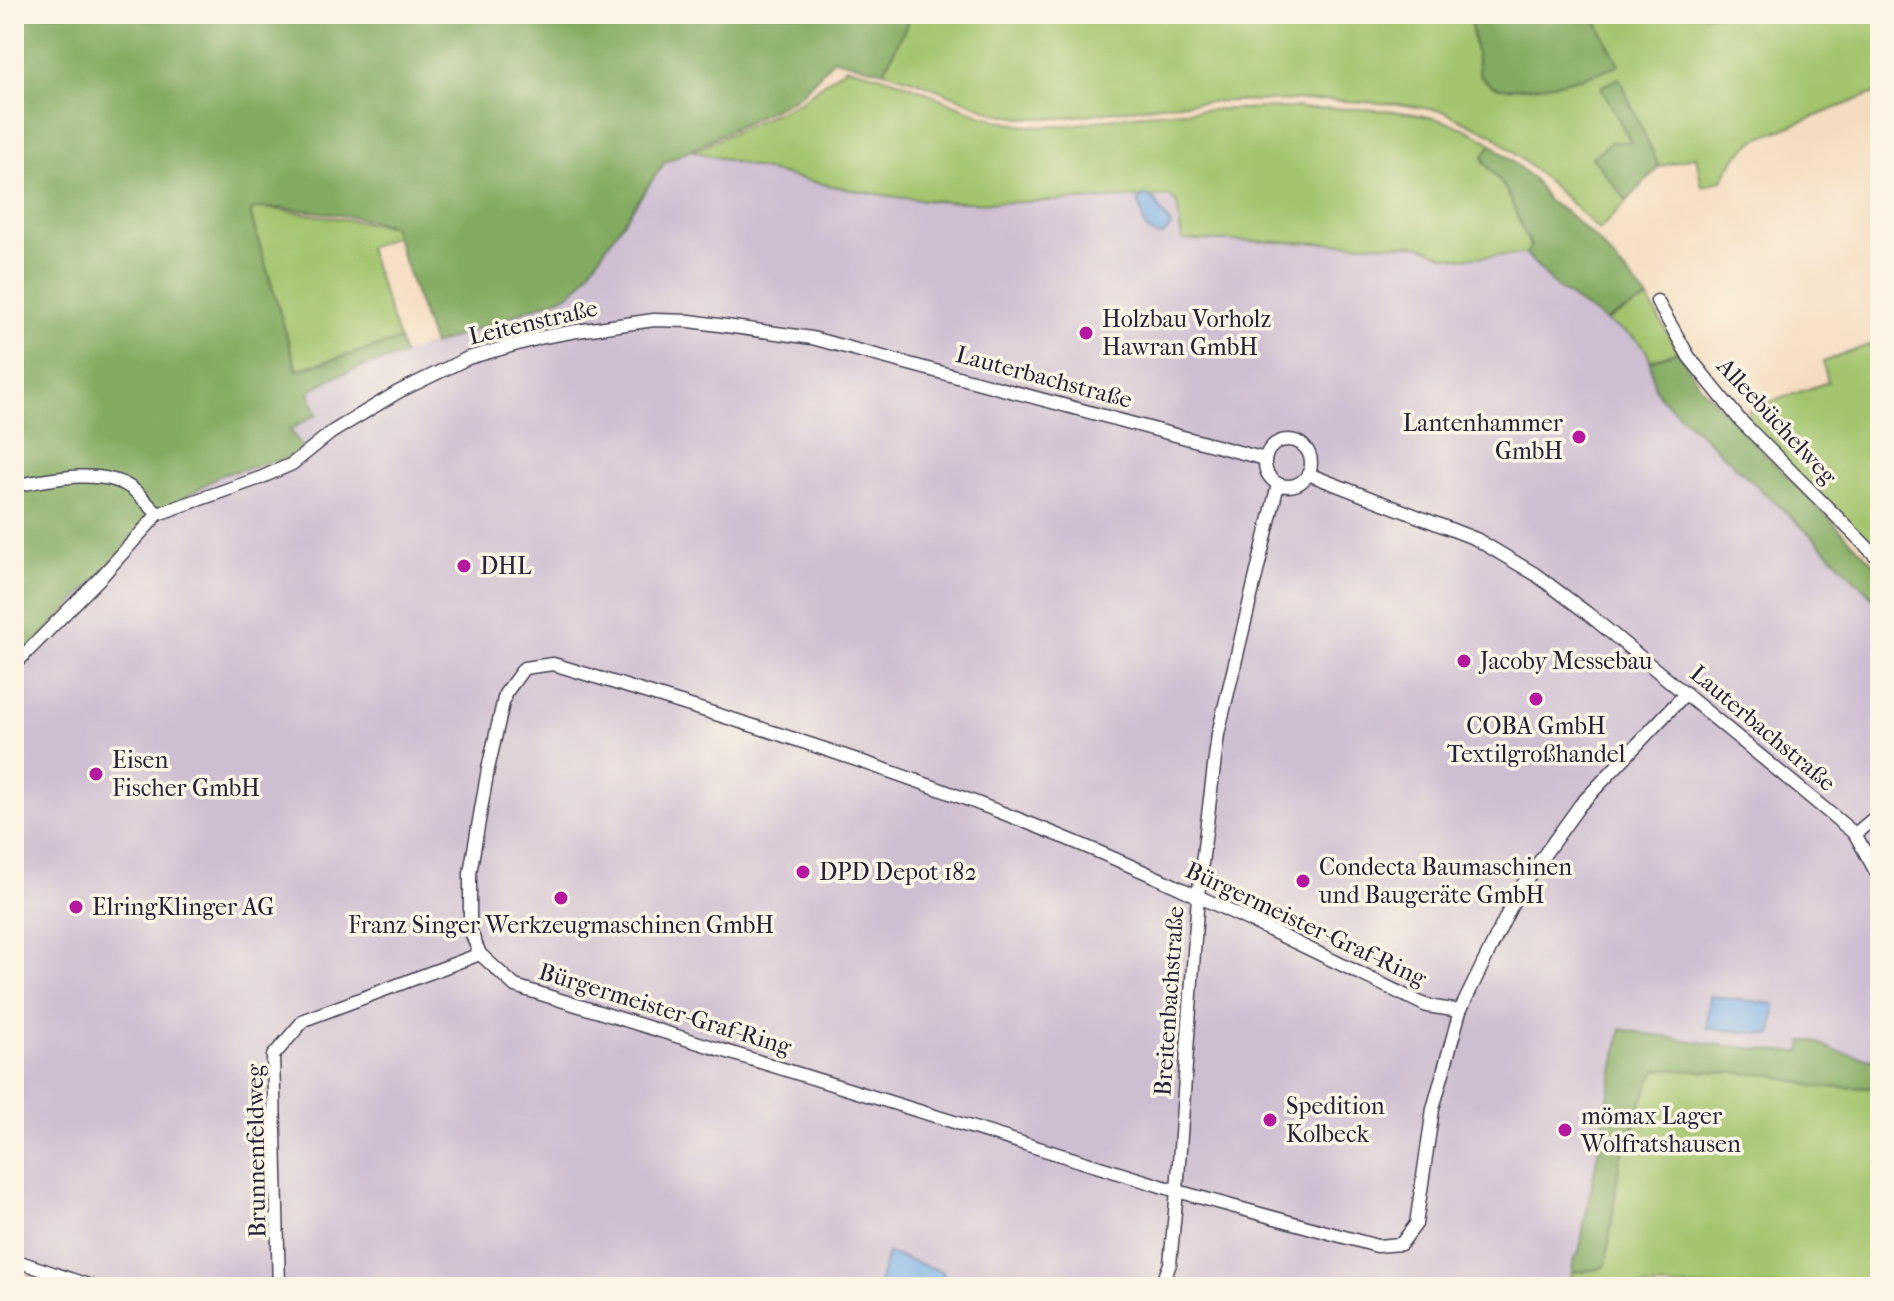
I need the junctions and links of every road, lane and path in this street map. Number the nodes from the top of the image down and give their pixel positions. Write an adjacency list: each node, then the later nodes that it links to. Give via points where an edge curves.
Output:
1 (1657, 301): 8 (street, Alleebüchelweg, via 1689,357 1740,420)
2 (812, 338): 3 (street, Lauterbachstraße); 7 (street, Leitenstraße, via 654,320 528,341 468,358 398,392 292,464)
3 (1265, 459): 4 (street, via 1278,442 1299,442 1311,460); 5 (street, via 1267,473)
4 (1308, 474): 5 (street, via 1298,483); 10 (street, Lauterbachstraße, via 1476,539 1535,574)
5 (1278, 484): 14 (street, Breitenbachstraße, via 1218,734)
6 (14, 486): 7 (street, via 71,477 113,481 130,487)
7 (158, 514): 9 (street, Leitenstraße)
8 (1880, 560)
9 (14, 665)
10 (1686, 693): 12 (street, Lauterbachstraße); 16 (street, Bürgermeister-Graf-Ring, via 1580,805 1519,890)
11 (1880, 813): 12 (street)
12 (1855, 834): 13 (street, Lauterbachstraße)
13 (1880, 879)
14 (1198, 896): 15 (street, Bürgermeister-Graf-Ring, via 1002,813 750,724 553,664 524,668 505,694 470,873 470,930); 16 (street, Bürgermeister-Graf-Ring, via 1427,1006); 17 (street, Breitenbachstraße)
15 (480, 954): 17 (street, Bürgermeister-Graf-Ring, via 515,986); 20 (street, Brunnenfeldweg, via 304,1020 273,1056)
16 (1460, 1011): 17 (street, Bürgermeister-Graf-Ring, via 1433,1109 1416,1224 1401,1244 1377,1246)
17 (1177, 1191): 21 (street, Breitenbachstraße, via 1170,1264)
18 (14, 1260): 19 (street)
19 (94, 1287)
20 (279, 1287)
21 (1161, 1287)

